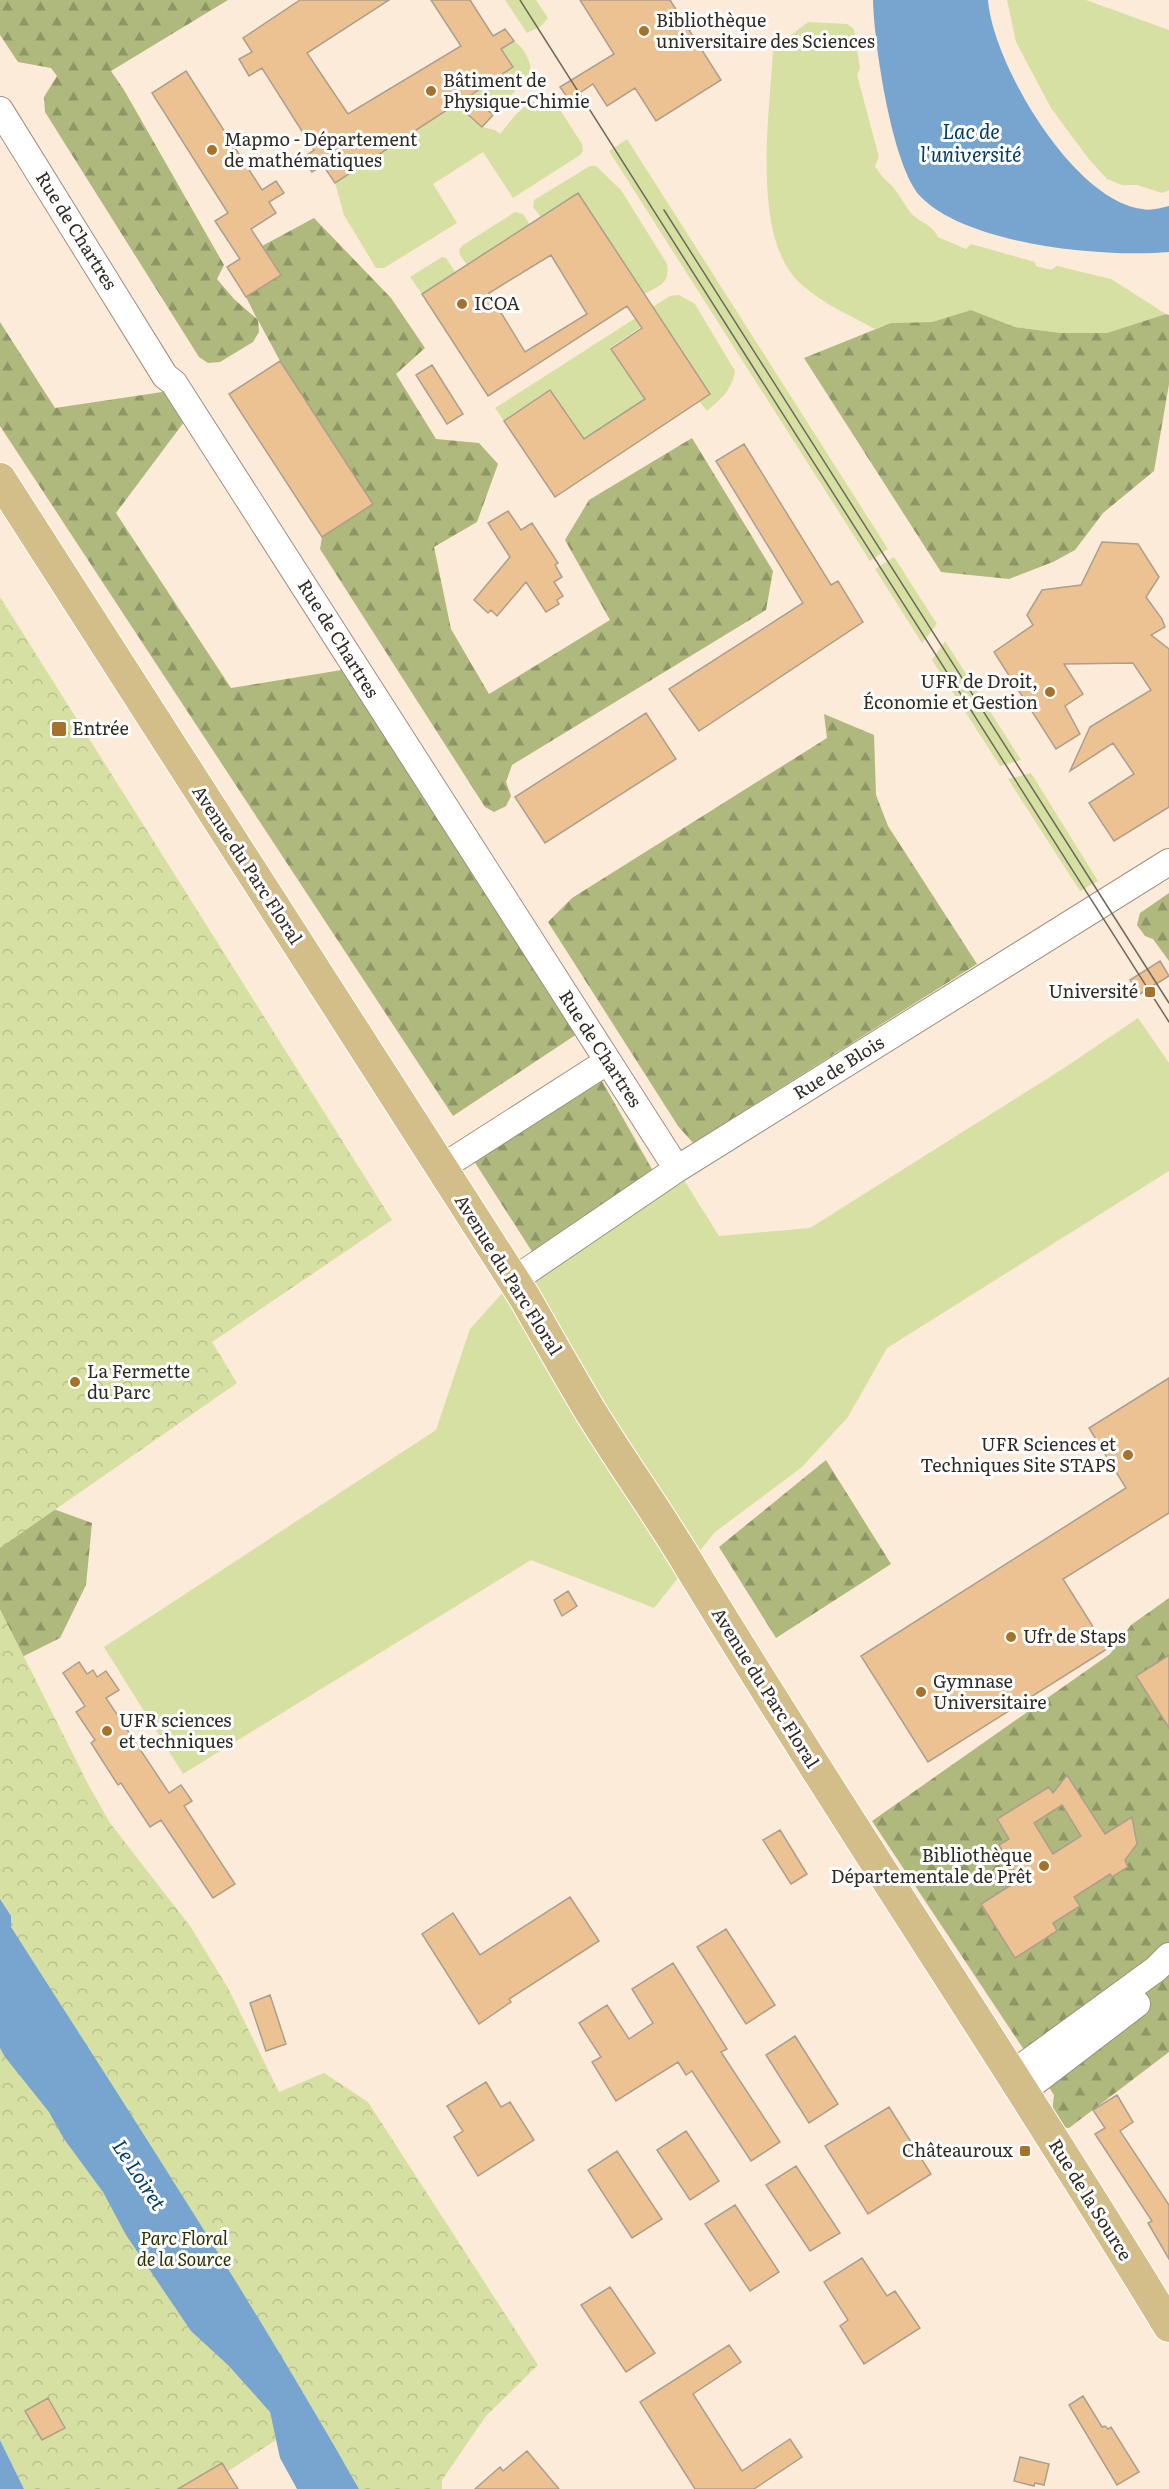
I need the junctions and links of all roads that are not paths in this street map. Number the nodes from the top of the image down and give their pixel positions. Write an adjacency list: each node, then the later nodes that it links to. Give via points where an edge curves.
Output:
1 (0, 110): 4 (street, Rue de Chartres, via 165,376 180,391)
2 (0, 479): 5 (main road, Avenue du Parc Floral)
3 (1169, 862): 6 (street, Rue de Blois)
4 (608, 1061): 5 (street); 6 (street, Rue de Chartres)
5 (441, 1168): 7 (main road, Avenue du Parc Floral)
6 (677, 1169): 7 (street, Rue de Blois)
7 (514, 1280): 10 (main road, Avenue du Parc Floral, via 590,1410 749,1664)
8 (1169, 1956): 10 (street)
9 (1169, 1981): 10 (street)
10 (1017, 2082): 11 (main road, Rue de la Source)
11 (1169, 2326)

